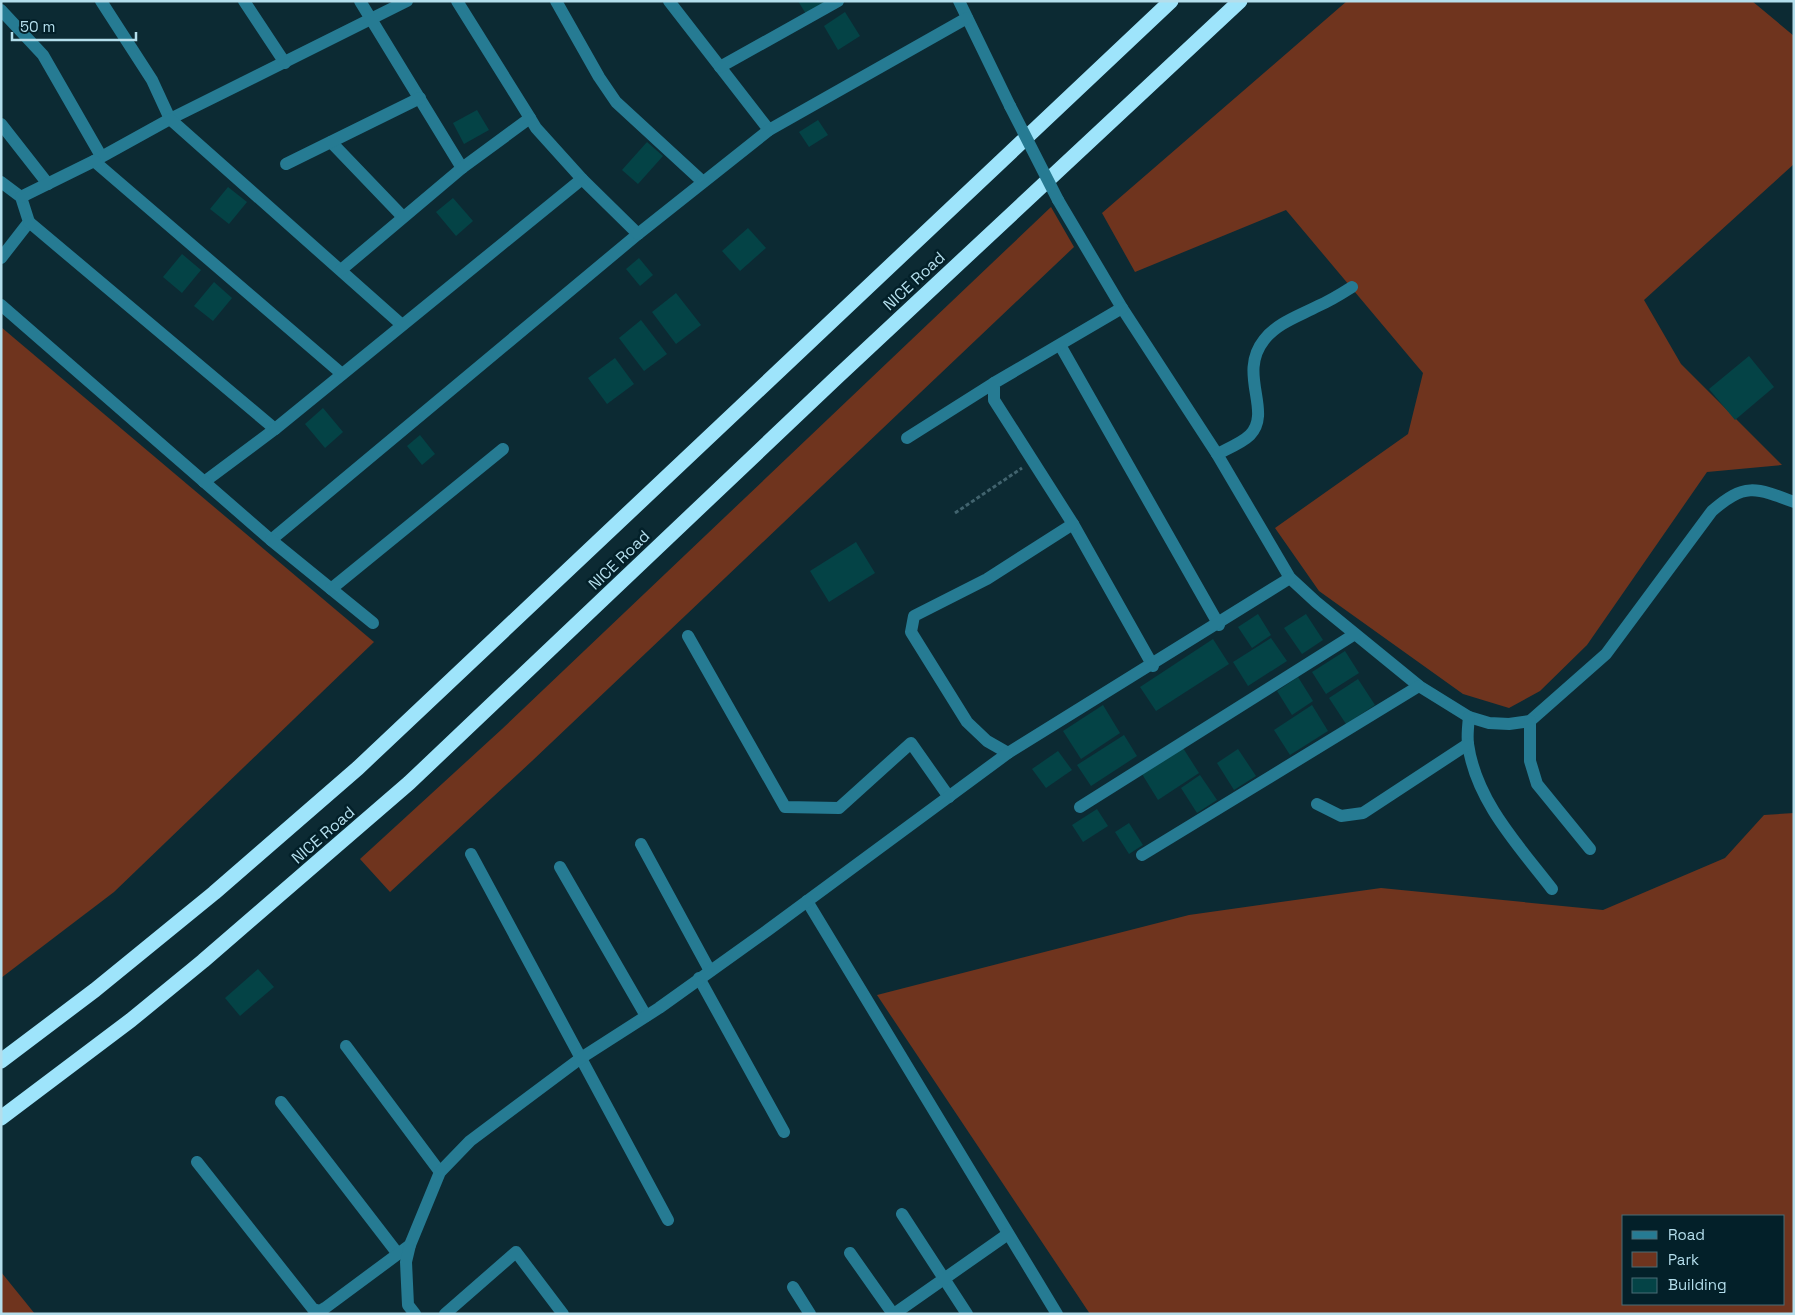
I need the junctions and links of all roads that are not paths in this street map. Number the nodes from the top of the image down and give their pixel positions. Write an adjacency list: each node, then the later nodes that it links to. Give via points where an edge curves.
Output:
1 (100, 1): 19 (street, via 152,80)
2 (244, 1): 15 (street)
3 (360, 1): 14 (street)
4 (407, 1): 14 (street)
5 (457, 1): 18 (street)
6 (556, 1): 28 (street, via 616,102)
7 (669, 1): 16 (street)
8 (838, 1): 16 (street)
9 (959, 1): 13 (street)
10 (1171, 1): 77 (highway, NICE Road, via 358,768 207,899)
11 (1240, 1): 79 (highway, NICE Road, via 409,783 203,961)
12 (1, 10): 23 (street, via 43,55)
13 (967, 18): 21 (street); 38 (street, bridge, via 1058,200)
14 (373, 19): 15 (street); 17 (street)
15 (285, 63): 19 (street)
16 (720, 67): 21 (street)
17 (420, 98): 22 (street); 25 (street)
18 (530, 118): 25 (street); 26 (street)
19 (170, 119): 23 (street); 35 (street)
20 (1, 124): 29 (street)
21 (768, 130): 28 (street)
22 (330, 142): 24 (street); 31 (street)
23 (97, 159): 29 (street); 41 (street)
24 (286, 164)
25 (462, 168): 31 (street)
26 (582, 179): 33 (street); 39 (street)
27 (1, 182): 30 (street)
28 (702, 182): 33 (street)
29 (48, 184): 30 (street)
30 (21, 197): 32 (street)
31 (403, 217): 35 (street)
32 (29, 222): 34 (street); 43 (street)
33 (638, 234): 50 (street)
34 (1, 258)
35 (341, 270): 39 (street)
36 (1352, 287): 46 (street, via 1278,327 1264,340 1255,354 1252,374 1259,408 1257,422 1250,435)
37 (1, 305): 47 (street)
38 (1122, 308): 40 (street); 46 (street)
39 (402, 325): 41 (street)
40 (1060, 344): 42 (street); 54 (street)
41 (342, 374): 43 (street)
42 (994, 383): 44 (street); 49 (street, via 994,400)
43 (275, 429): 47 (street)
44 (907, 438)
45 (503, 449): 52 (street)
46 (1217, 454): 51 (street)
47 (204, 482): 50 (street)
48 (1794, 502): 60 (street, via 1755,490 1732,494 1712,511 1606,654)
49 (1073, 524): 57 (street); 62 (street, via 987,579 914,616 910,632 967,722 987,741)
50 (271, 540): 52 (street)
51 (1290, 578): 54 (street); 55 (street)
52 (332, 589): 53 (street)
53 (373, 623)
54 (1219, 624): 57 (street)
55 (1355, 634): 58 (street); 65 (street)
56 (688, 636): 63 (street, via 785,807 838,808 911,743)
57 (1153, 666): 62 (street)
58 (1419, 686): 59 (street); 69 (street)
59 (1469, 717): 60 (street, via 1496,724); 61 (street)
60 (1530, 721): 67 (street, via 1530,761 1538,784)
61 (1468, 744): 64 (street, via 1363,813 1342,816); 71 (street, via 1477,776 1498,819)
62 (1008, 754): 63 (street)
63 (949, 797): 72 (street)
64 (1317, 804)
65 (1080, 807)
66 (641, 844): 73 (street)
67 (1590, 849)
68 (471, 854): 76 (street)
69 (1142, 855)
70 (560, 867): 74 (street)
71 (1552, 889)
72 (807, 901): 73 (street); 85 (street)
73 (704, 975): 74 (street); 80 (street)
74 (646, 1016): 76 (street)
75 (346, 1046): 82 (street)
76 (581, 1058): 82 (street, via 470,1141); 84 (street)
77 (1, 1062)
78 (281, 1102): 88 (street)
79 (1, 1118)
80 (784, 1132)
81 (197, 1162): 88 (street, via 313,1309 320,1311 325,1308)
82 (440, 1172): 86 (street)
83 (902, 1214): 89 (street)
84 (668, 1220)
85 (1008, 1234): 89 (street); 97 (street)
86 (410, 1245): 88 (street); 91 (street, via 406,1262 408,1305)
87 (850, 1253): 95 (street)
88 (398, 1254)
89 (944, 1279): 95 (street); 96 (street)
90 (793, 1287): 94 (street)
91 (415, 1314)
92 (446, 1314): 93 (street, via 516,1252)
93 (564, 1314)
94 (810, 1314)
95 (893, 1314)
96 (967, 1314)
97 (1057, 1314)

